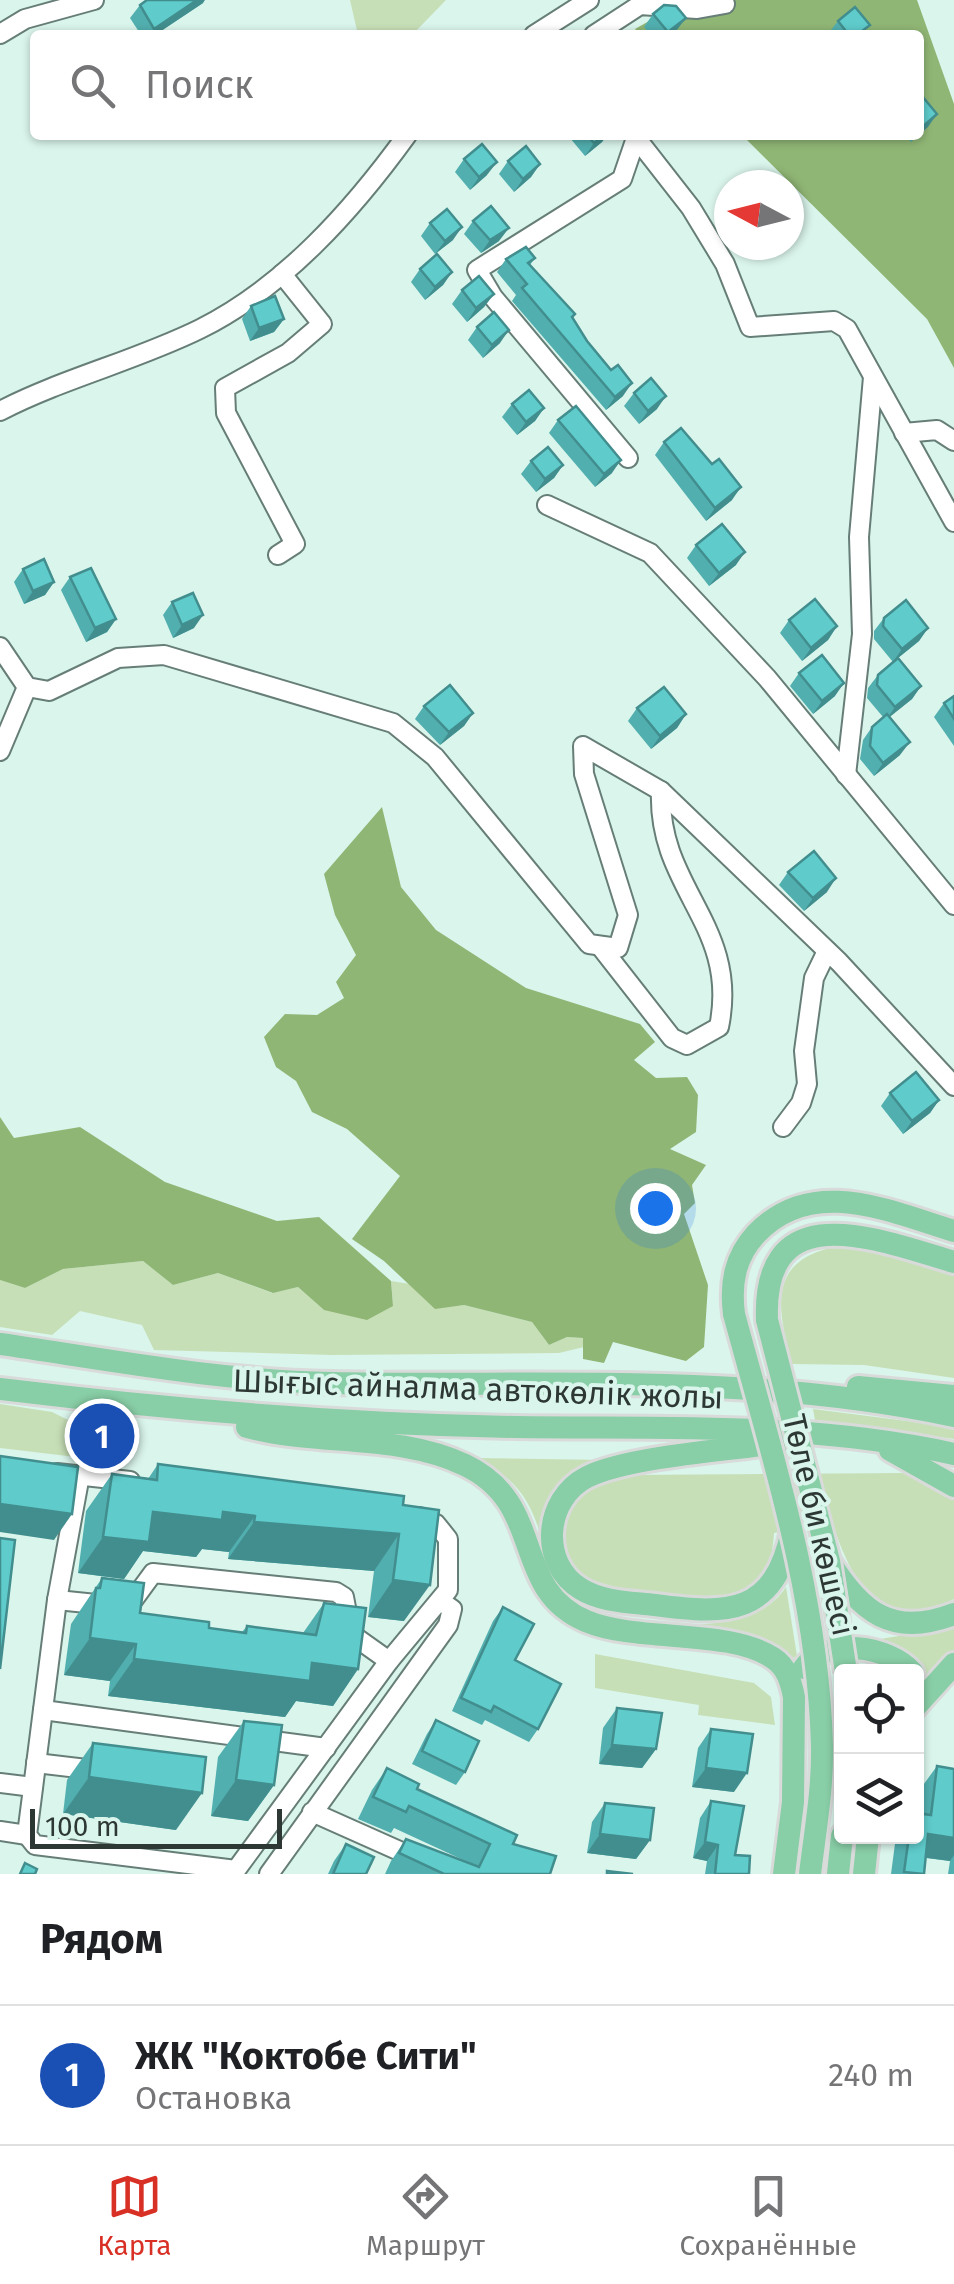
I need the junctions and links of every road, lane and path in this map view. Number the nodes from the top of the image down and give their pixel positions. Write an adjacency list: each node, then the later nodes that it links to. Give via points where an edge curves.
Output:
1 (94, 0): 6 (street, via 25,19)
2 (589, 0): 4 (street)
3 (725, 4): 5 (street, via 640,5)
4 (556, 29)
5 (602, 30)
6 (0, 34)
7 (402, 140): 10 (street)
8 (634, 140): 15 (street, via 622,179 477,270 492,297)
9 (637, 140): 11 (street, via 726,264 750,328 834,322 847,329)
10 (282, 274): 12 (street, via 197,330); 18 (street, via 322,324 288,353 225,388 226,413 295,544)
11 (873, 377): 13 (street); 22 (street, via 859,537 862,634)
12 (0, 412)
13 (904, 433): 14 (street, via 937,430); 17 (street)
14 (954, 440)
15 (628, 458)
16 (546, 506): 22 (street, via 650,553)
17 (954, 522)
18 (278, 555)
19 (0, 647): 20 (street)
20 (27, 687): 21 (street); 25 (street, via 49,692 118,658 164,655 393,723 435,757 589,944)
21 (0, 751)
22 (846, 775): 24 (street)
23 (661, 791): 25 (street, via 583,746 584,774 628,915 618,948); 25 (street, via 660,821 674,869 717,945 726,994 719,1028 687,1045 672,1038); 26 (street)
24 (954, 905)
25 (600, 946)
26 (827, 951): 27 (street); 28 (street, via 814,978 804,1050 808,1084)
27 (954, 1086)
28 (782, 1128)
29 (954, 1231): 45 (main road, Төле би көшесі, bridge, via 850,1202 802,1204 776,1216 741,1253 734,1314)
30 (954, 1262): 46 (main road, Төле би көшесі, bridge, via 842,1232 804,1239 768,1282 767,1320)
31 (0, 1344): 33 (main road, via 282,1381)
32 (0, 1389): 35 (main road, Шығыс айналма автокөлік жолы)
33 (799, 1390): 34 (main road, via 886,1387); 36 (main road)
34 (954, 1396)
35 (195, 1413): 37 (main road, Шығыс айналма автокөлік жолы); 54 (main road, via 276,1435 410,1448 462,1463 500,1488 517,1510 539,1579 566,1611 606,1628 717,1642 773,1658 791,1680)
36 (954, 1416)
37 (835, 1435): 38 (main road, Шығыс айналма автокөлік жолы); 45 (main road, via 605,1470 567,1492 551,1534 564,1576 581,1590 716,1610 757,1599 773,1583)
38 (864, 1438): 39 (main road, Шығыс айналма автокөлік жолы); 43 (main road)
39 (954, 1454)
40 (41, 1471): 41 (street)
41 (80, 1475): 42 (street); 47 (street)
42 (155, 1484)
43 (954, 1486)
44 (400, 1515): 48 (street, via 436,1524 448,1539)
45 (792, 1531): 70 (main road, Төле би көшесі, bridge, via 812,1626 821,1734)
46 (829, 1560): 49 (main road, via 849,1593 892,1622); 51 (main road, Төле би көшесі, bridge)
47 (57, 1600): 50 (street, via 130,1605 154,1573 336,1592 344,1598 351,1634); 56 (street)
48 (442, 1602): 50 (street); 62 (street, via 452,1609 448,1625)
49 (954, 1614)
50 (389, 1661): 57 (street)
51 (845, 1664)
52 (901, 1664): 54 (main road, via 884,1652 822,1652 798,1674)
53 (954, 1664): 55 (main road)
54 (794, 1697): 69 (main road)
55 (924, 1697)
56 (43, 1710): 57 (street, via 204,1739); 58 (street)
57 (326, 1748): 64 (street, via 236,1870 36,1845)
58 (36, 1763): 59 (street); 61 (street)
59 (111, 1772)
60 (0, 1783): 61 (street)
61 (33, 1786): 64 (street)
62 (312, 1812): 67 (street); 68 (street)
63 (0, 1831): 64 (street)
64 (27, 1835)
65 (841, 1844): 71 (main road)
66 (867, 1844): 72 (main road)
67 (269, 1874)
68 (451, 1874)
69 (784, 1874)
70 (810, 1874)
71 (838, 1874)
72 (864, 1874)

